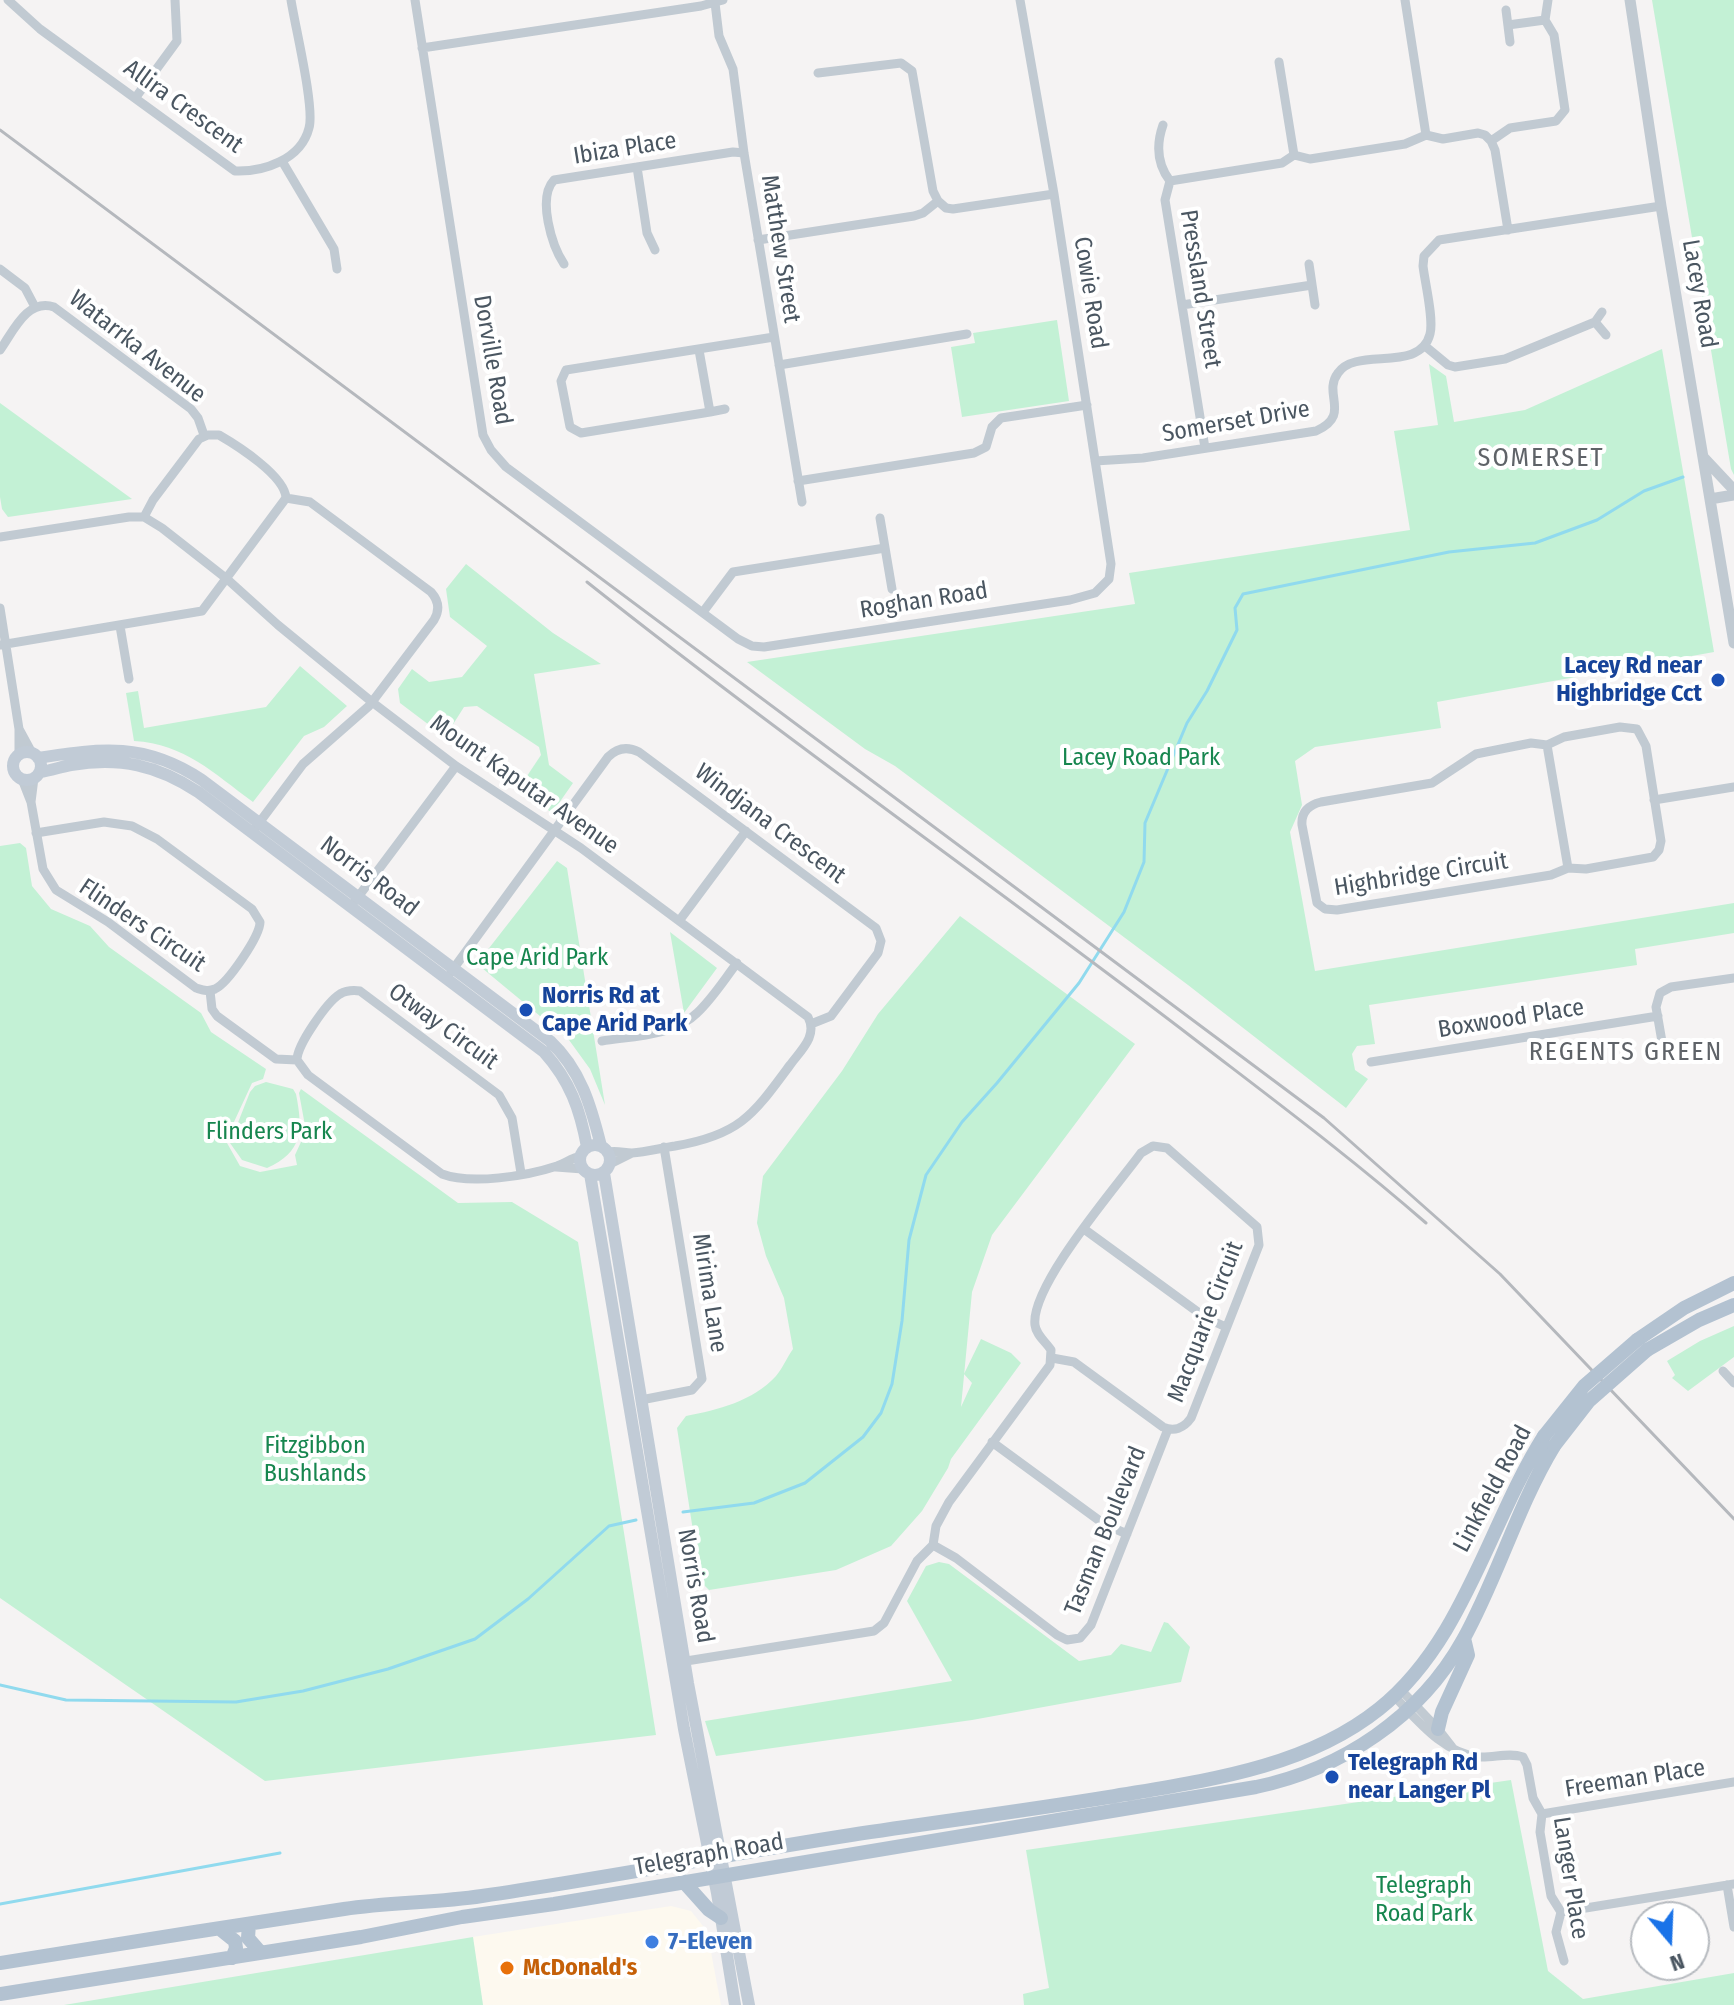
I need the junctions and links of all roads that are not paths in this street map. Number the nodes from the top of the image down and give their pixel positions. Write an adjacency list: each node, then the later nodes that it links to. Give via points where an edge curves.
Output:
1 (8, 0): 17 (street, Allira Crescent)
2 (175, 0): 17 (street, via 177,41)
3 (291, 0): 23 (street, via 310,127)
4 (415, 0): 14 (street, Dorville Road)
5 (1020, 0): 26 (street, Cowie Road)
6 (1405, 0): 19 (street)
7 (1548, 0): 11 (street)
8 (1630, 0): 28 (street, Lacey Road)
9 (719, 2): 14 (street); 21 (street, Matthew Street, via 719,36 733,69)
10 (1506, 10): 12 (street)
11 (1545, 20): 12 (street); 20 (street, via 1554,35 1565,110 1556,121 1510,128)
12 (1508, 25): 13 (street)
13 (1510, 42)
14 (422, 48): 69 (street, Dorville Road, via 483,435 506,467)
15 (1279, 62): 22 (street)
16 (818, 73): 27 (street, via 901,63 912,71)
17 (136, 97): 23 (street, Allira Crescent, via 235,171 257,172)
18 (1163, 125): 25 (street, via 1157,140)
19 (1426, 135): 20 (street, Pressland Street, via 1443,139 1478,133); 22 (street, Pressland Street, via 1405,144 1337,155)
20 (1491, 141): 29 (street)
21 (744, 153): 24 (street, Ibiza Place); 30 (street, Matthew Street)
22 (1294, 155): 25 (street, Pressland Street, via 1282,163)
23 (282, 161): 35 (street, via 334,249)
24 (637, 167): 31 (street, via 647,233); 32 (street, Ibiza Place, via 554,180 547,188 554,248)
25 (1170, 181): 37 (street, Pressland Street, via 1165,200)
26 (1054, 194): 27 (street, via 953,209); 49 (street, Cowie Road)
27 (938, 201): 30 (street, via 914,216)
28 (1661, 206): 29 (street); 54 (street, Lacey Road)
29 (1508, 230): 45 (street, via 1439,240 1424,256 1431,332)
30 (758, 240): 44 (street, Matthew Street)
31 (655, 250)
32 (564, 264)
33 (1309, 264): 36 (street)
34 (0, 269): 39 (street, via 25,288)
35 (337, 269)
36 (1312, 285): 37 (street); 38 (street)
37 (1182, 305): 53 (street, Pressland Street)
38 (1315, 305)
39 (35, 307): 46 (street); 52 (street, Watarrka Avenue, via 54,307 179,400 194,412)
40 (1602, 312): 41 (street)
41 (1595, 322): 43 (street); 45 (street, via 1505,359 1455,367)
42 (967, 334): 48 (street)
43 (1606, 335)
44 (774, 337): 47 (street); 48 (street, Matthew Street)
45 (1425, 346): 53 (street, Somerset Drive, via 1411,355 1344,367 1333,383 1336,409 1327,426)
46 (0, 350)
47 (699, 350): 51 (street); 51 (street, via 580,366 566,370 561,381 575,432)
48 (779, 365): 56 (street, Matthew Street)
49 (1087, 405): 55 (street, Cowie Road); 56 (street, via 1001,418 986,447 974,453)
50 (725, 409): 51 (street)
51 (710, 412)
52 (204, 435): 58 (street, via 223,437 277,478); 61 (street)
53 (1205, 448): 55 (street, Somerset Drive)
54 (1704, 458): 57 (street); 59 (street, Lacey Road)
55 (1095, 461): 67 (street, Cowie Road, via 1111,569)
56 (798, 481): 60 (street, Matthew Street)
57 (1734, 493): 59 (street)
58 (286, 498): 65 (street); 75 (street, via 310,502 437,601 434,620)
59 (1710, 499): 71 (street, Lacey Road)
60 (802, 502)
61 (144, 517): 63 (street); 65 (street, Mount Kaputar Avenue)
62 (880, 518): 64 (street)
63 (0, 537)
64 (885, 548): 66 (street); 69 (street, via 733,572)
65 (227, 579): 70 (street, via 202,611); 75 (street, Mount Kaputar Avenue)
66 (892, 589)
67 (1100, 590): 73 (street, Roghan Road, via 970,617)
68 (0, 608): 72 (street)
69 (703, 612): 73 (street, Dorville Road)
70 (120, 626): 72 (street); 74 (street)
71 (1734, 643)
72 (3, 645): 78 (street)
73 (752, 646)
74 (129, 679)
75 (372, 702): 79 (street, Mount Kaputar Avenue); 83 (street, via 311,755)
76 (1547, 745): 82 (street, Highbridge Circuit, via 1620,727 1637,729 1646,746); 87 (street); 87 (street, Highbridge Circuit, via 1476,754 1432,783 1309,807 1301,821 1311,880 1317,903 1331,910)
77 (0, 766): 78 (main road)
78 (27, 766): 80 (main road); 83 (main road, Norris Road, via 141,764 180,780); 86 (street, Flinders Circuit)
79 (456, 766): 84 (street, Mount Kaputar Avenue); 88 (street)
80 (0, 773)
81 (1734, 787): 82 (street)
82 (1654, 800): 87 (street, Highbridge Circuit, via 1661,845 1653,857)
83 (255, 828): 88 (main road, Norris Road)
84 (556, 831): 85 (street, Windjana Crescent, via 608,757 624,748 639,752); 89 (street, Mount Kaputar Avenue); 91 (street)
85 (746, 831): 89 (street); 95 (street, Windjana Crescent, via 870,923 881,938 878,953 831,1016)
86 (36, 833): 93 (street, Flinders Circuit, via 46,876 63,896 97,914 199,990); 93 (street, Flinders Circuit, via 104,822 140,829 257,913 257,937 221,985)
87 (1568, 868)
88 (355, 902): 91 (main road, Norris Road)
89 (679, 921): 90 (street, Mount Kaputar Avenue)
90 (737, 963): 95 (street, Mount Kaputar Avenue); 96 (street, via 700,1011 683,1024)
91 (451, 973): 101 (main road, Norris Road, via 556,1066 576,1099)
92 (1734, 978): 94 (street, via 1663,990 1657,997)
93 (210, 991): 98 (street, via 217,1016 276,1059)
94 (1658, 1016): 97 (street); 99 (street, Boxwood Place)
95 (811, 1024): 100 (street, via 807,1043 746,1119 714,1137)
96 (602, 1041)
97 (1665, 1059)
98 (297, 1060): 102 (street, via 308,1075 442,1174 470,1181); 102 (street, Otway Circuit, via 301,1044 337,996 360,991 499,1095 512,1118)
99 (1371, 1062)
100 (664, 1147): 101 (street); 111 (street, Mirima Lane, via 702,1379 692,1390)
101 (595, 1160): 102 (street); 111 (main road, Norris Road); 118 (main road, Norris Road)
102 (521, 1173)
103 (1084, 1229): 106 (street); 106 (street, Macquarie Circuit, via 1145,1149 1167,1148 1259,1231 1259,1245); 108 (street, Macquarie Circuit, via 1053,1271 1036,1315 1036,1328)
104 (1734, 1283): 107 (main road, Linkfield Road, via 1684,1308)
105 (1734, 1305): 107 (main road, Linkfield Road)
106 (1226, 1327): 112 (street, Macquarie Circuit, via 1191,1418 1181,1428)
107 (1642, 1345): 113 (main road, Linkfield Road, bridge)
108 (1052, 1358): 112 (street, Macquarie Circuit, via 1074,1362); 114 (street)
109 (1723, 1371): 110 (street)
110 (1734, 1383)
111 (641, 1400): 118 (main road, Norris Road)
112 (1168, 1429): 115 (street, Tasman Boulevard)
113 (1549, 1441): 117 (main road, Linkfield Road); 119 (main road, Linkfield Road, via 1520,1477 1450,1624)
114 (992, 1442): 115 (street, via 1104,1524); 116 (street, via 944,1512)
115 (1127, 1534): 116 (street, Tasman Boulevard, via 1091,1625 1072,1640 1057,1635)
116 (933, 1545): 118 (street, via 917,1561 884,1623 874,1631)
117 (1464, 1638): 120 (main road, Linkfield Road); 121 (main road, via 1468,1655)
118 (679, 1663): 125 (main road, Norris Road)
119 (1398, 1693): 120 (street); 125 (main road, Telegraph Road, via 1320,1746 1215,1777)
120 (1411, 1707): 121 (street); 122 (street, via 1441,1743); 126 (main road, Telegraph Road, via 1342,1757 1276,1783)
121 (1438, 1729): 122 (street)
122 (1452, 1747): 124 (street, Langer Place, via 1481,1757 1523,1757)
123 (1734, 1782): 124 (street, Freeman Place)
124 (1542, 1814): 129 (street, Langer Place, via 1551,1896)
125 (716, 1857): 126 (main road, Norris Road); 131 (main road, Telegraph Road, via 477,1897 366,1906)
126 (720, 1875): 127 (main road, Telegraph Road); 130 (main road, Norris Road); 140 (main road, Norris Road)
127 (683, 1881): 130 (main road); 134 (main road, Telegraph Road)
128 (1731, 1885): 129 (street); 132 (street)
129 (1561, 1912): 136 (street, Langer Place, via 1556,1932)
130 (721, 1918): 139 (main road, Norris Road)
131 (249, 1924): 133 (main road, Telegraph Road); 134 (main road, via 249,1941)
132 (1734, 1927)
133 (220, 1929): 135 (main road, via 235,1941); 137 (main road, Telegraph Road)
134 (261, 1953): 135 (main road, Telegraph Road)
135 (232, 1958): 138 (main road, Telegraph Road)
136 (1564, 1961)
137 (0, 1963)
138 (0, 1994)
139 (735, 2005)
140 (749, 2005)

